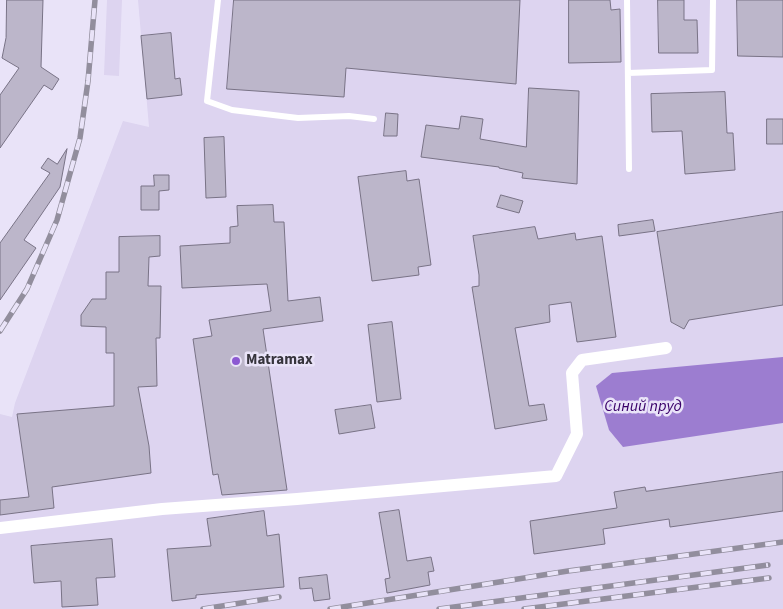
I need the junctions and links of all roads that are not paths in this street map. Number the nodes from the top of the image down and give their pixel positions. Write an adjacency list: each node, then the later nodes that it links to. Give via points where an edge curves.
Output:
1 (218, 0): 5 (lane, via 207,101 232,110 298,118 349,116)
2 (627, 0): 4 (lane)
3 (712, 0): 4 (lane, via 712,70)
4 (628, 73): 6 (lane)
5 (374, 119)
6 (629, 169)
7 (666, 348): 8 (street, via 582,360 572,374 577,434 556,476 162,509)
8 (0, 528)

